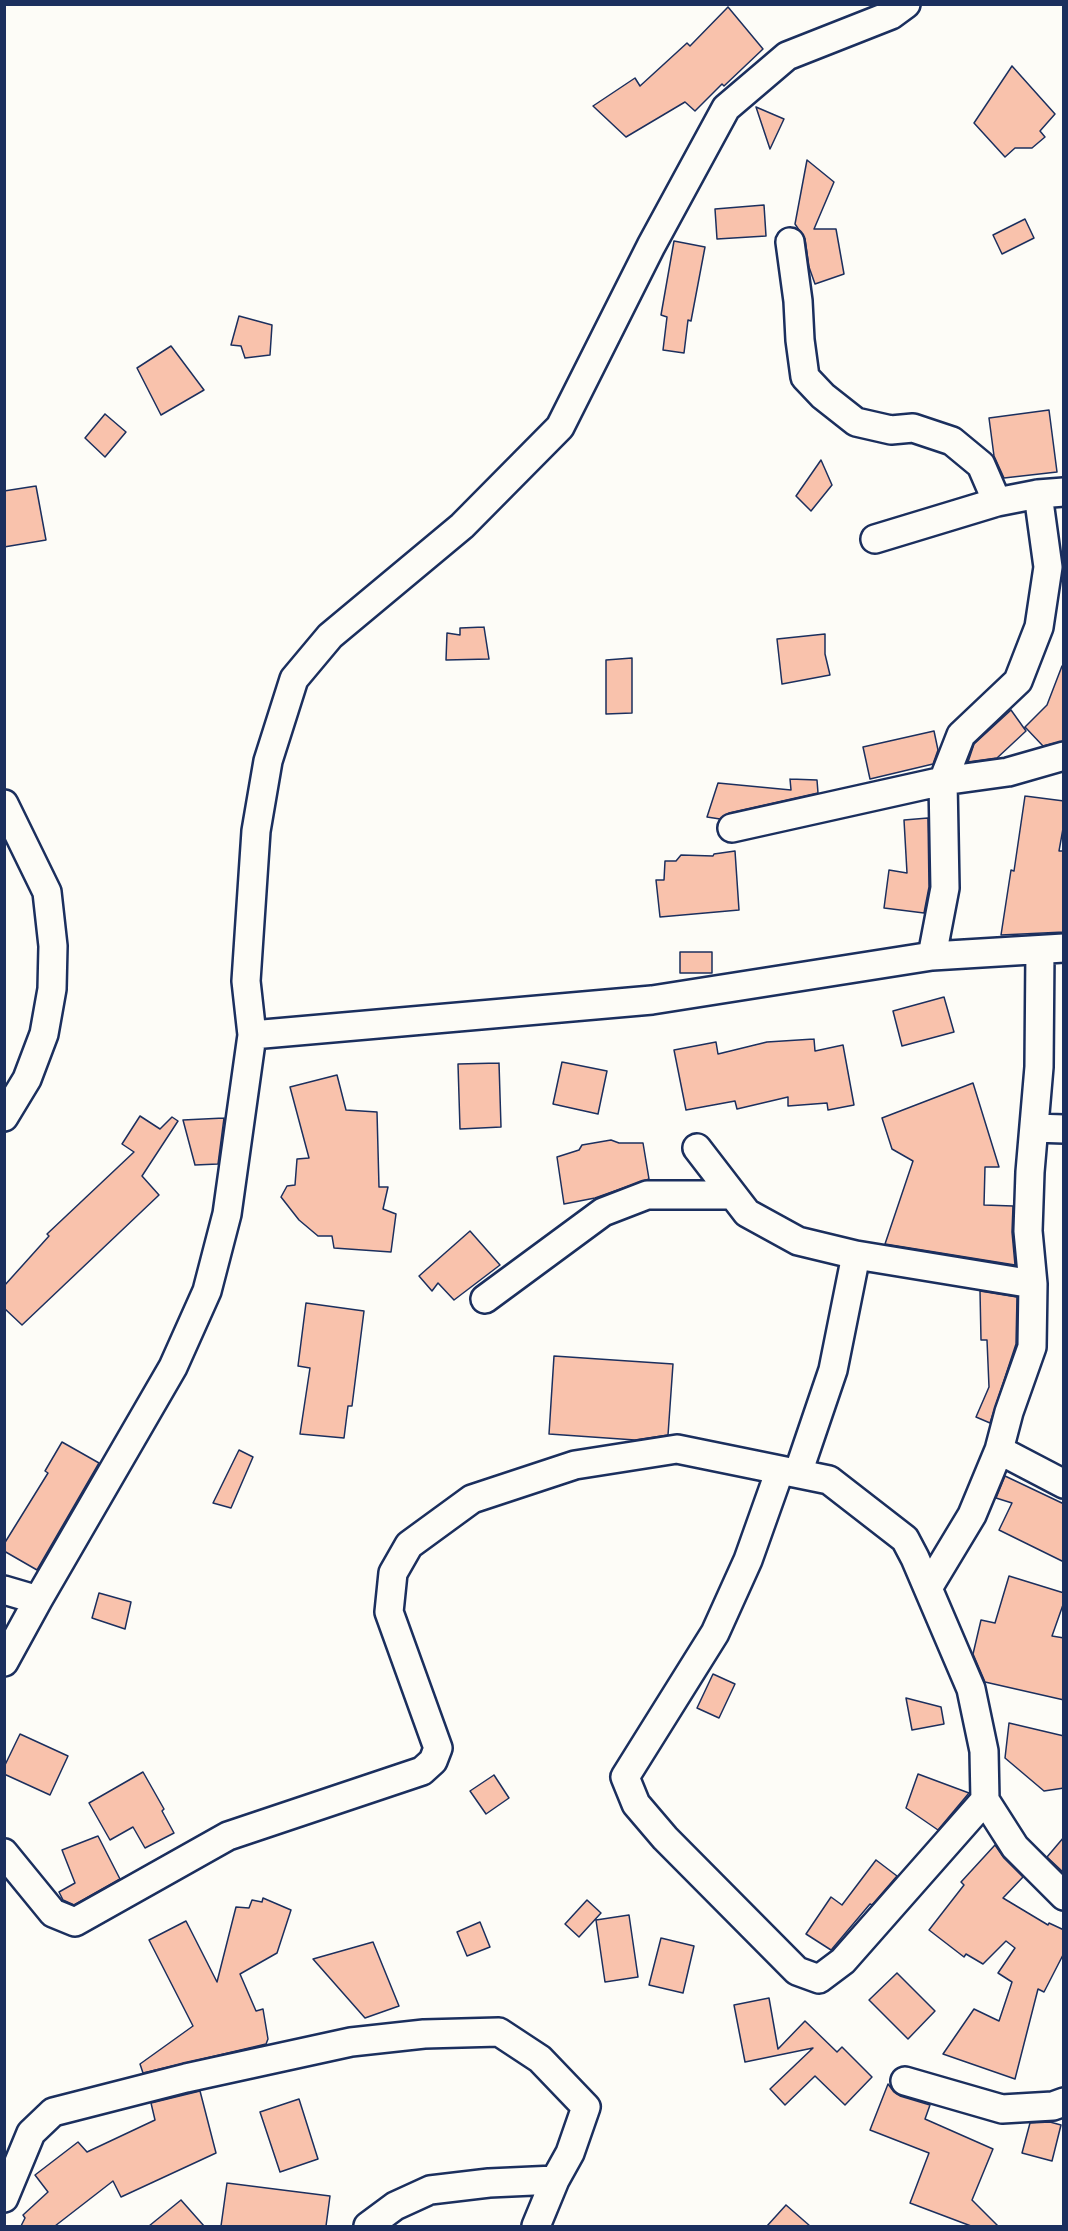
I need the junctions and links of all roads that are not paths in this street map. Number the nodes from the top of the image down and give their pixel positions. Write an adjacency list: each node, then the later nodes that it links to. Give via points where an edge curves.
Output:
1 (906, 4): 12 (street, via 891,15 788,56 726,108 560,427 462,526 330,636 294,679 268,761 256,831 246,981)
2 (790, 242): 4 (street, via 805,377 855,422 891,430 913,428 952,441 981,465)
3 (1051, 493): 4 (street); 7 (street, via 1048,567 1040,627 1018,681 961,735)
4 (997, 502): 5 (street)
5 (875, 539)
6 (1064, 756): 7 (street, via 1008,772)
7 (943, 782): 9 (street); 11 (street, via 945,888)
8 (4, 804): 13 (street, via 47,892 53,946 52,989 44,1034 27,1079)
9 (732, 828)
10 (1052, 949): 11 (street); 14 (street)
11 (932, 956): 12 (street, via 652,1000)
12 (252, 1035): 26 (street, via 227,1214 207,1291 173,1367)
13 (4, 1117)
14 (1034, 1128): 15 (street); 19 (street, via 1028,1231)
15 (1064, 1129)
16 (697, 1148): 17 (street)
17 (732, 1195): 18 (street, via 747,1213 798,1241); 20 (street, via 647,1195 603,1212)
18 (856, 1255): 19 (street); 22 (street, via 833,1370)
19 (1033, 1284): 21 (street, via 1032,1347)
20 (485, 1299)
21 (999, 1450): 23 (street); 24 (street, via 972,1515)
22 (789, 1471): 24 (street, via 829,1480 905,1539); 28 (street, via 715,1633 626,1777 636,1804 665,1839 797,1971 819,1979 843,1961); 29 (street, via 677,1449 575,1465 472,1499 409,1545 393,1573 389,1612 438,1748 422,1771 228,1836 75,1922 53,1913)
23 (1064, 1484)
24 (928, 1588): 28 (street, via 971,1689 984,1751)
25 (4, 1590): 26 (street)
26 (39, 1600): 27 (street)
27 (4, 1662)
28 (986, 1800): 30 (street, via 1015,1847)
29 (4, 1853)
30 (1064, 1896)
31 (905, 2081): 32 (street, via 1002,2109)
32 (1064, 2102)
33 (555, 2180): 34 (street, via 570,2153 586,2107 540,2059 499,2032 424,2034 351,2042 53,2112 31,2133); 35 (street, via 430,2190 395,2206); 36 (street)
34 (4, 2198)
35 (368, 2226)
36 (536, 2226)

